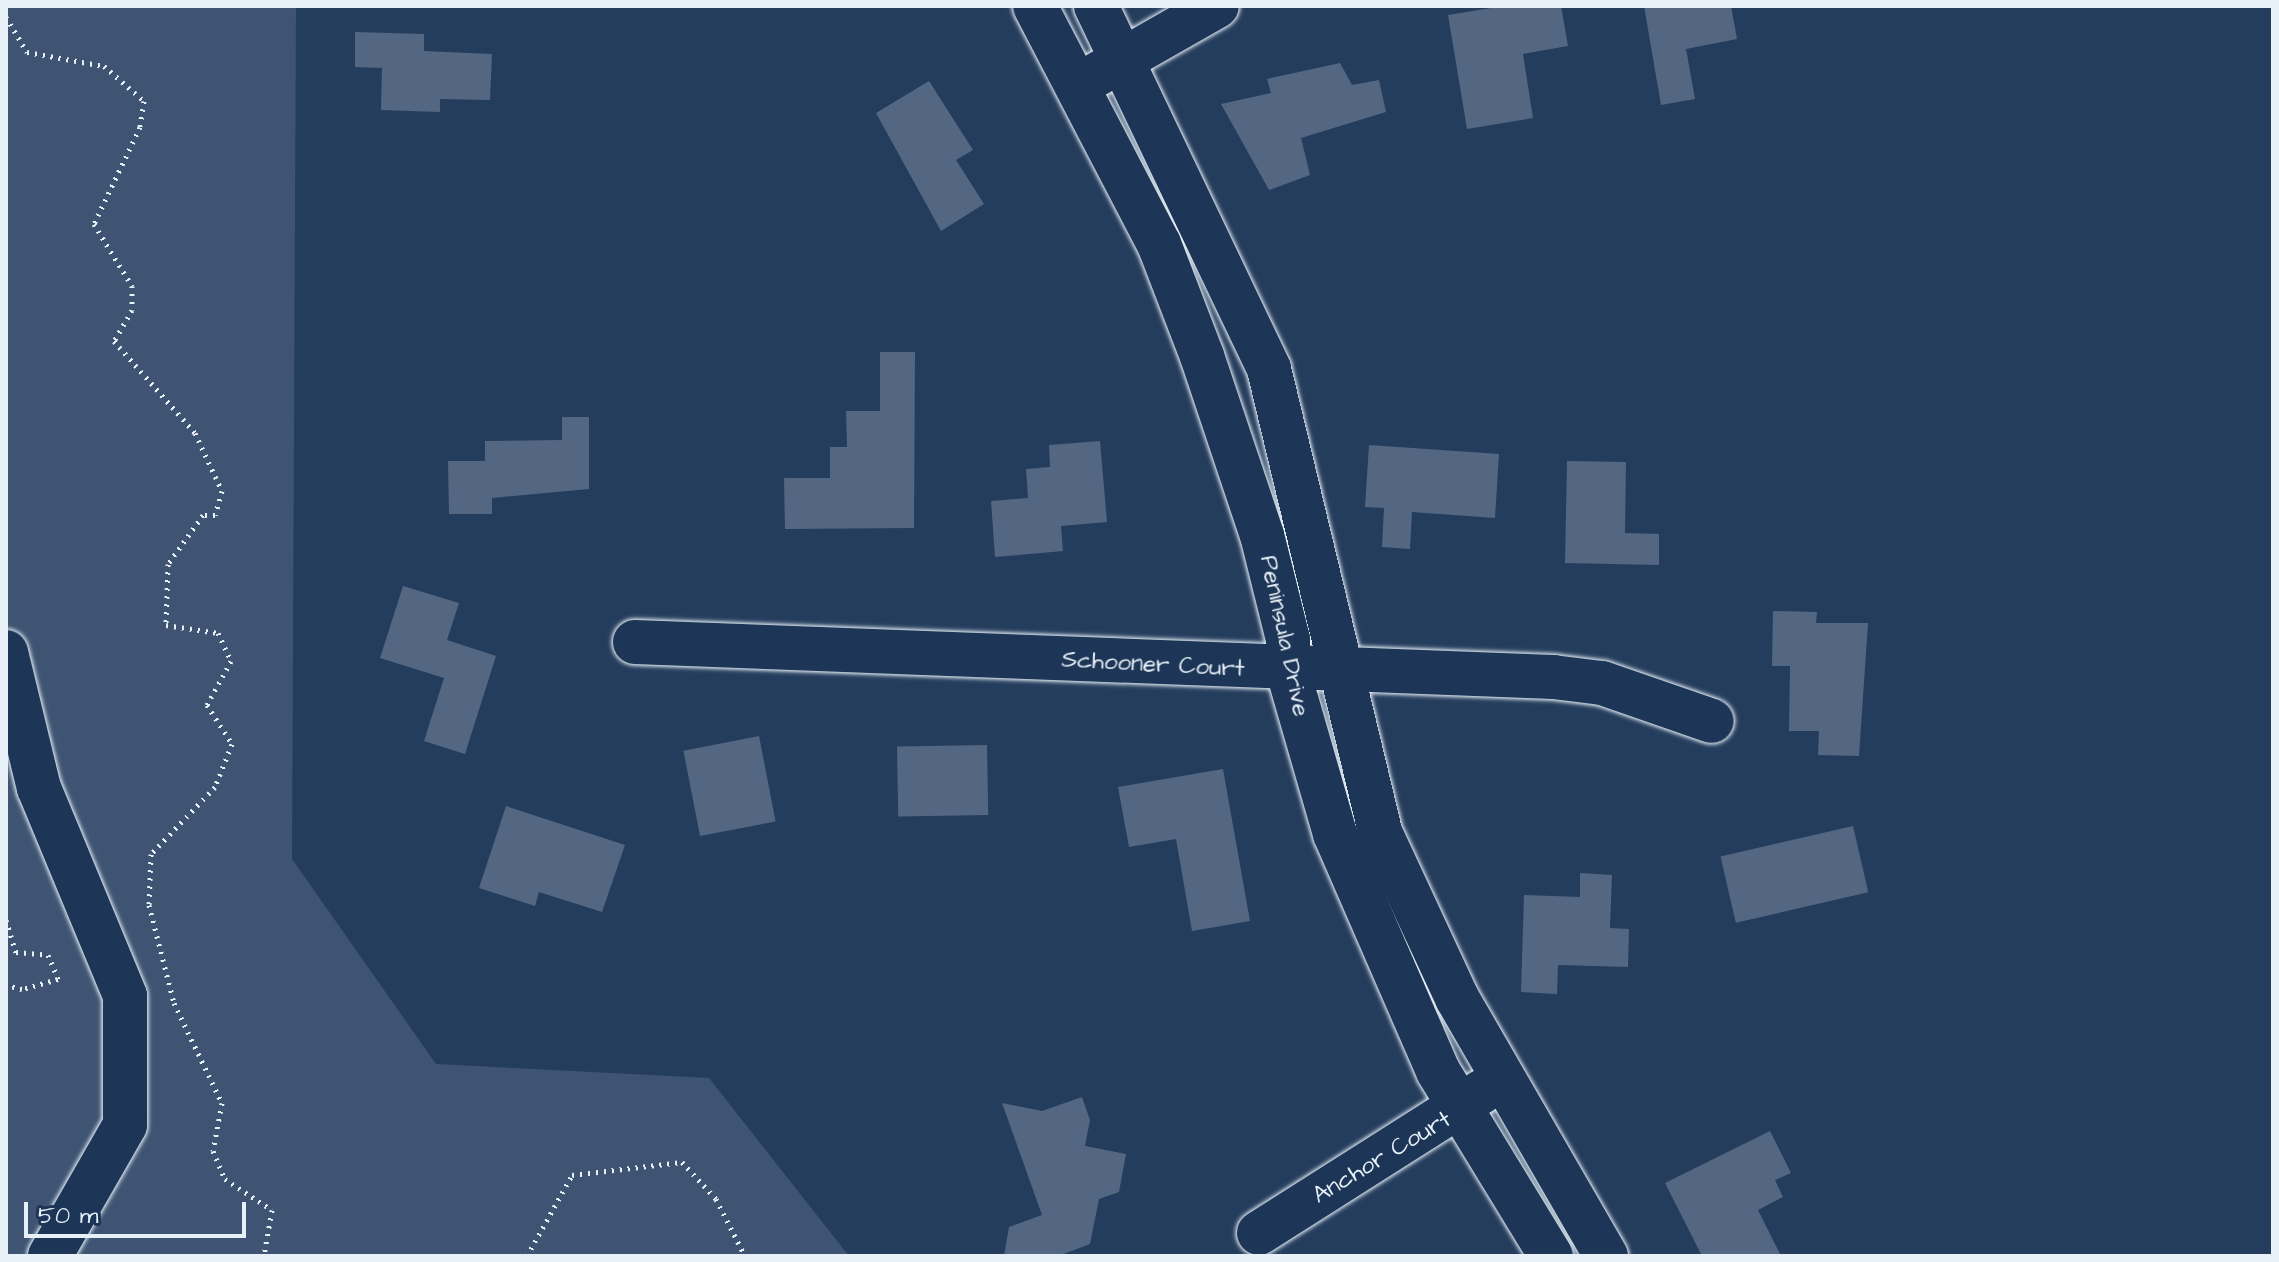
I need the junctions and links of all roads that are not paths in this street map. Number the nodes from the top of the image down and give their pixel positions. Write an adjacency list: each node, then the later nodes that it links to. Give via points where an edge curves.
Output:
1 (1035, 6): 5 (street, Peninsula Drive)
2 (1096, 6): 4 (street, Peninsula Drive)
3 (1217, 6): 4 (street)
4 (1122, 61): 5 (street); 9 (street, Peninsula Drive, via 1269,369)
5 (1076, 85): 8 (street, Peninsula Drive, via 1159,244 1202,356 1262,535 1288,639)
6 (635, 642): 8 (street, Schooner Court)
7 (6, 652): 14 (street, via 39,788 125,996 125,1125)
8 (1288, 671): 9 (street, Schooner Court); 12 (street, Peninsula Drive, via 1335,834 1438,1071)
9 (1338, 671): 10 (street, Schooner Court, via 1602,683); 11 (street, Peninsula Drive, via 1364,745 1380,832)
10 (1712, 721)
11 (1500, 1076): 12 (street, Anchor Court); 16 (street, Peninsula Drive)
12 (1462, 1110): 13 (street, Anchor Court); 15 (street, Peninsula Drive)
13 (1259, 1233)
14 (50, 1256)
15 (1551, 1256)
16 (1606, 1256)

